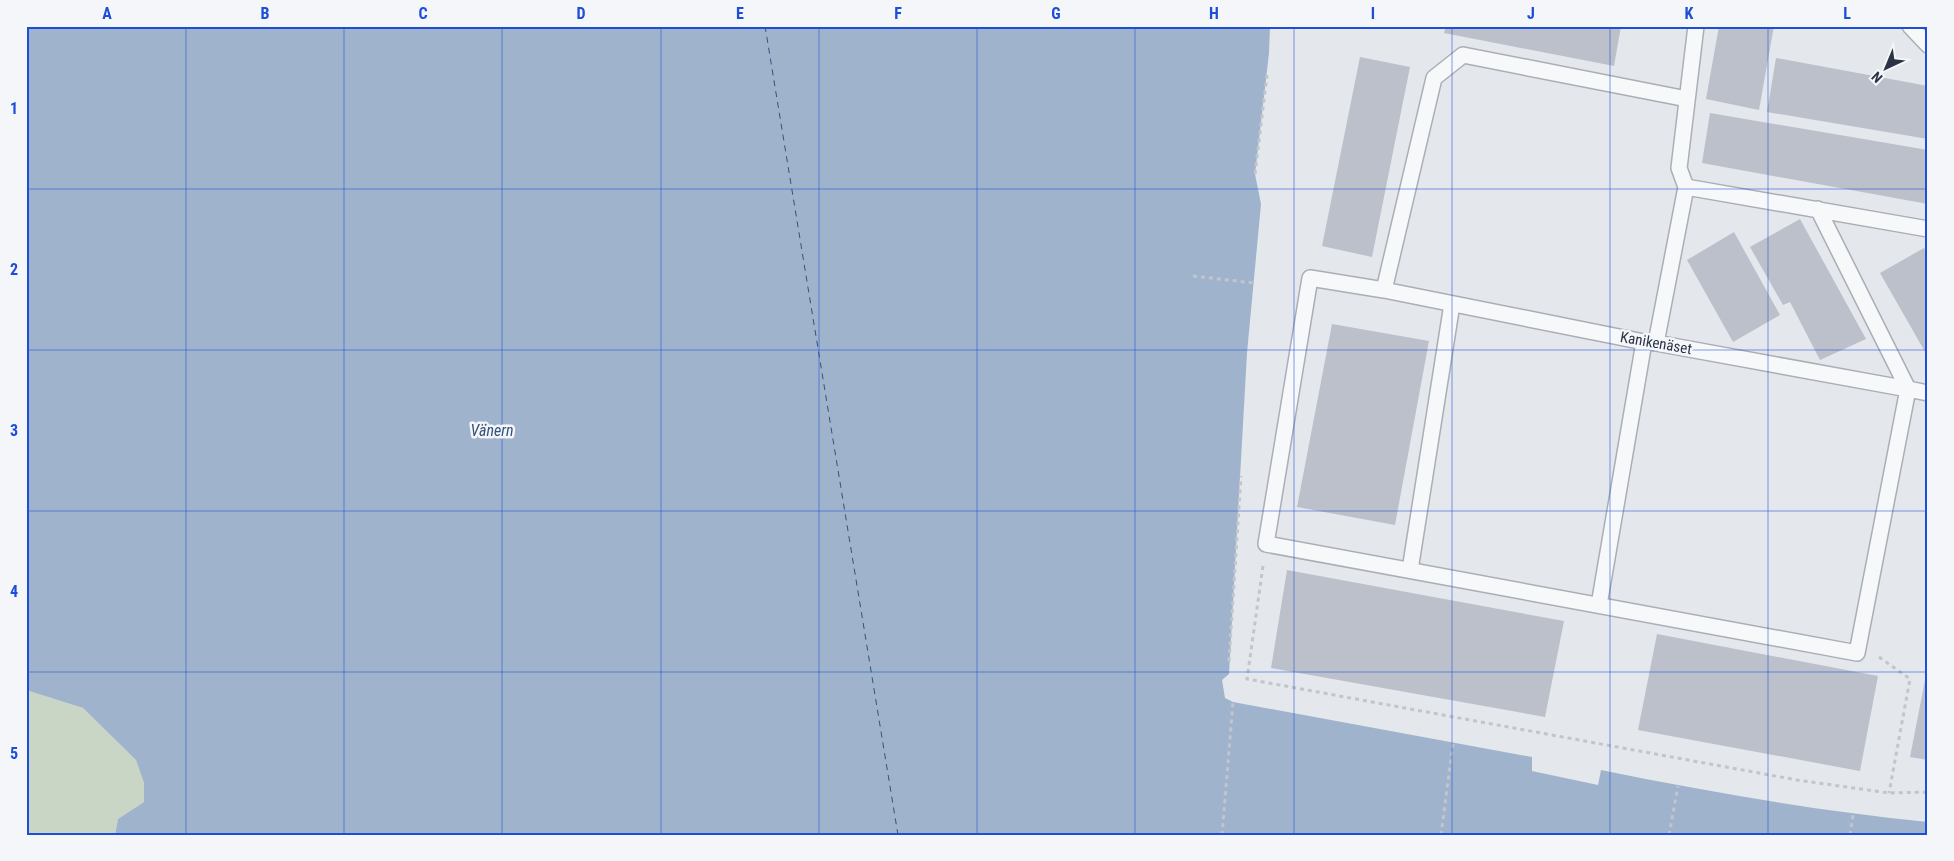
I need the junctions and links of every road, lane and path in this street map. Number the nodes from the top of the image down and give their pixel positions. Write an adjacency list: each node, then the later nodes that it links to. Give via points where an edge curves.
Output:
1 (1696, 26): 5 (lane)
2 (1910, 26): 3 (lane)
3 (1928, 44)
4 (1267, 75): 6 (path)
5 (1687, 99): 7 (lane, via 1679,168); 12 (lane, via 1463,55 1434,78)
6 (1255, 174)
7 (1686, 187): 8 (lane); 14 (lane)
8 (1818, 209): 9 (lane); 15 (lane)
9 (1928, 229)
10 (1193, 276): 11 (path)
11 (1254, 283)
12 (1384, 290): 13 (lane, Kanikenäset); 18 (lane, Kanikenäset, via 1310,278)
13 (1452, 304): 14 (lane, Kanikenäset); 19 (lane)
14 (1650, 342): 15 (lane, Kanikenäset); 20 (lane)
15 (1908, 389): 16 (lane, Kanikenäset); 21 (lane)
16 (1928, 393)
17 (1240, 476): 22 (path)
18 (1266, 544): 19 (lane); 27 (path, via 1247,679 1797,780)
19 (1410, 570): 20 (lane)
20 (1599, 605): 21 (lane, via 1857,653)
21 (1858, 643): 27 (path, via 1910,678)
22 (1229, 661)
23 (1233, 702): 29 (path)
24 (1453, 743): 30 (path)
25 (1678, 786): 31 (path)
26 (1928, 792): 27 (path)
27 (1889, 793)
28 (1853, 815): 32 (path)
29 (1222, 835)
30 (1441, 835)
31 (1669, 835)
32 (1850, 835)

